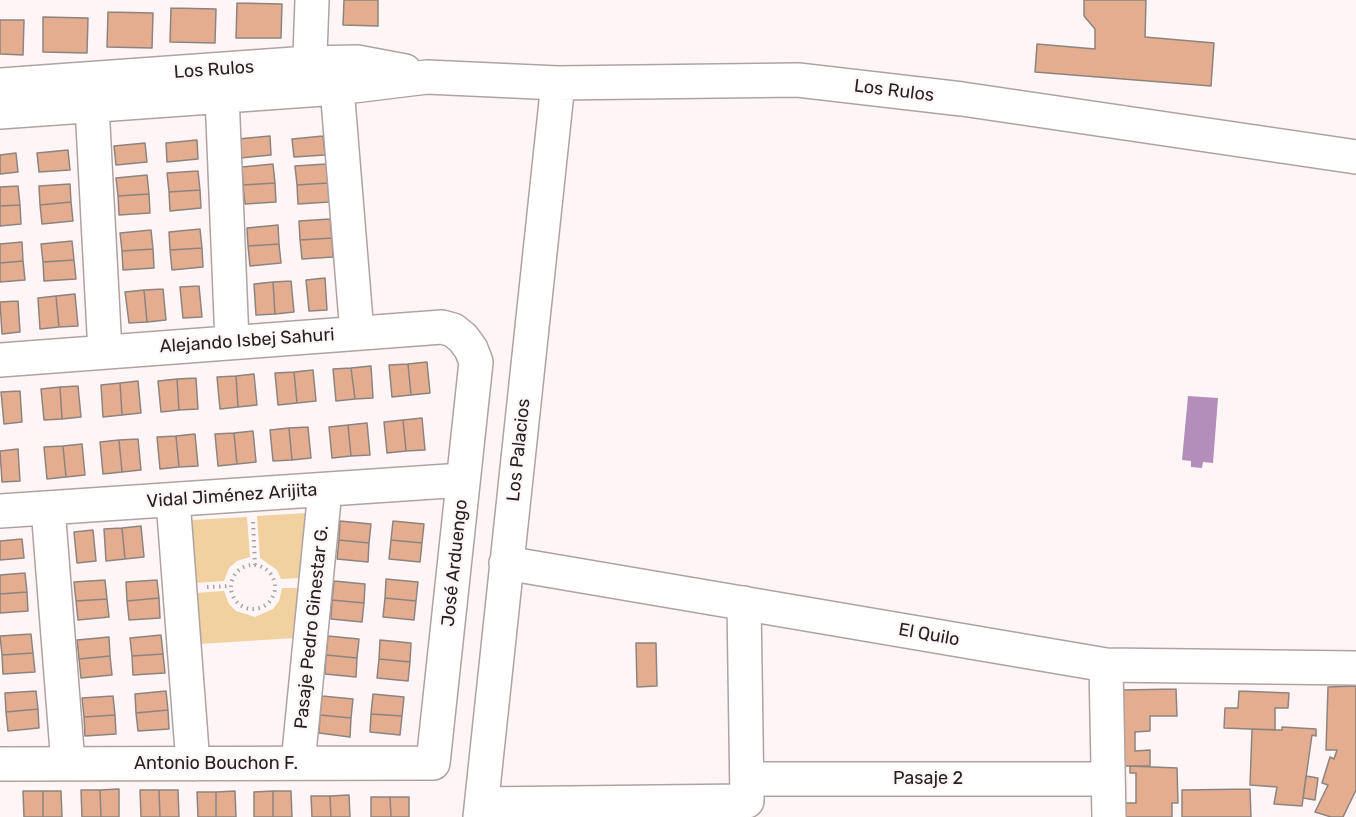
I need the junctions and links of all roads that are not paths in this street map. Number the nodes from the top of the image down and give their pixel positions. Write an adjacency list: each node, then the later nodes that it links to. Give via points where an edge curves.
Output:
1 (312, 0): 2 (street)
2 (318, 80): 3 (street, Los Rulos, via 428,77); 4 (street, Los Rulos); 5 (street, Los Rulos); 9 (street)
3 (558, 82): 8 (street, Los Rulos, via 810,81); 19 (street, Los Palacios)
4 (0, 85)
5 (222, 95): 6 (street, Los Rulos); 10 (street)
6 (92, 106): 7 (street, Los Rulos); 11 (street)
7 (0, 112)
8 (1356, 157)
9 (357, 333): 10 (street, Alejando Isbej Sahuri); 13 (street, Alejando Isbej Sahuri, via 442,327 463,338)
10 (232, 342): 11 (street, Alejando Isbej Sahuri)
11 (105, 352): 12 (street, Alejando Isbej Sahuri)
12 (0, 360)
13 (476, 362): 14 (street, José Arduengo)
14 (463, 480): 15 (street, Vidal Jiménez Arijita); 24 (street, José Arduengo)
15 (325, 490): 16 (street, Vidal Jiménez Arijita); 23 (street, Pasaje Pedro Ginestar G.)
16 (173, 500): 17 (street, Vidal Jiménez Arijita); 27 (street)
17 (48, 508): 18 (street, Vidal Jiménez Arijita); 26 (street)
18 (0, 511)
19 (506, 563): 20 (street, El Quilo); 30 (street, Los Palacios)
20 (744, 603): 21 (street, El Quilo); 29 (street)
21 (1106, 665): 22 (street, El Quilo); 28 (street)
22 (1356, 668)
23 (298, 763): 24 (street, Antonio Bouchon F.); 27 (street, Antonio Bouchon F.)
24 (433, 763)
25 (0, 764): 26 (street, Antonio Bouchon F.)
26 (68, 764): 27 (street, Antonio Bouchon F.)
27 (194, 764)
28 (1108, 779): 29 (street, Pasaje 2); 31 (street)
29 (747, 799): 30 (street, Pasaje 2)
30 (481, 810)
31 (1109, 817)

